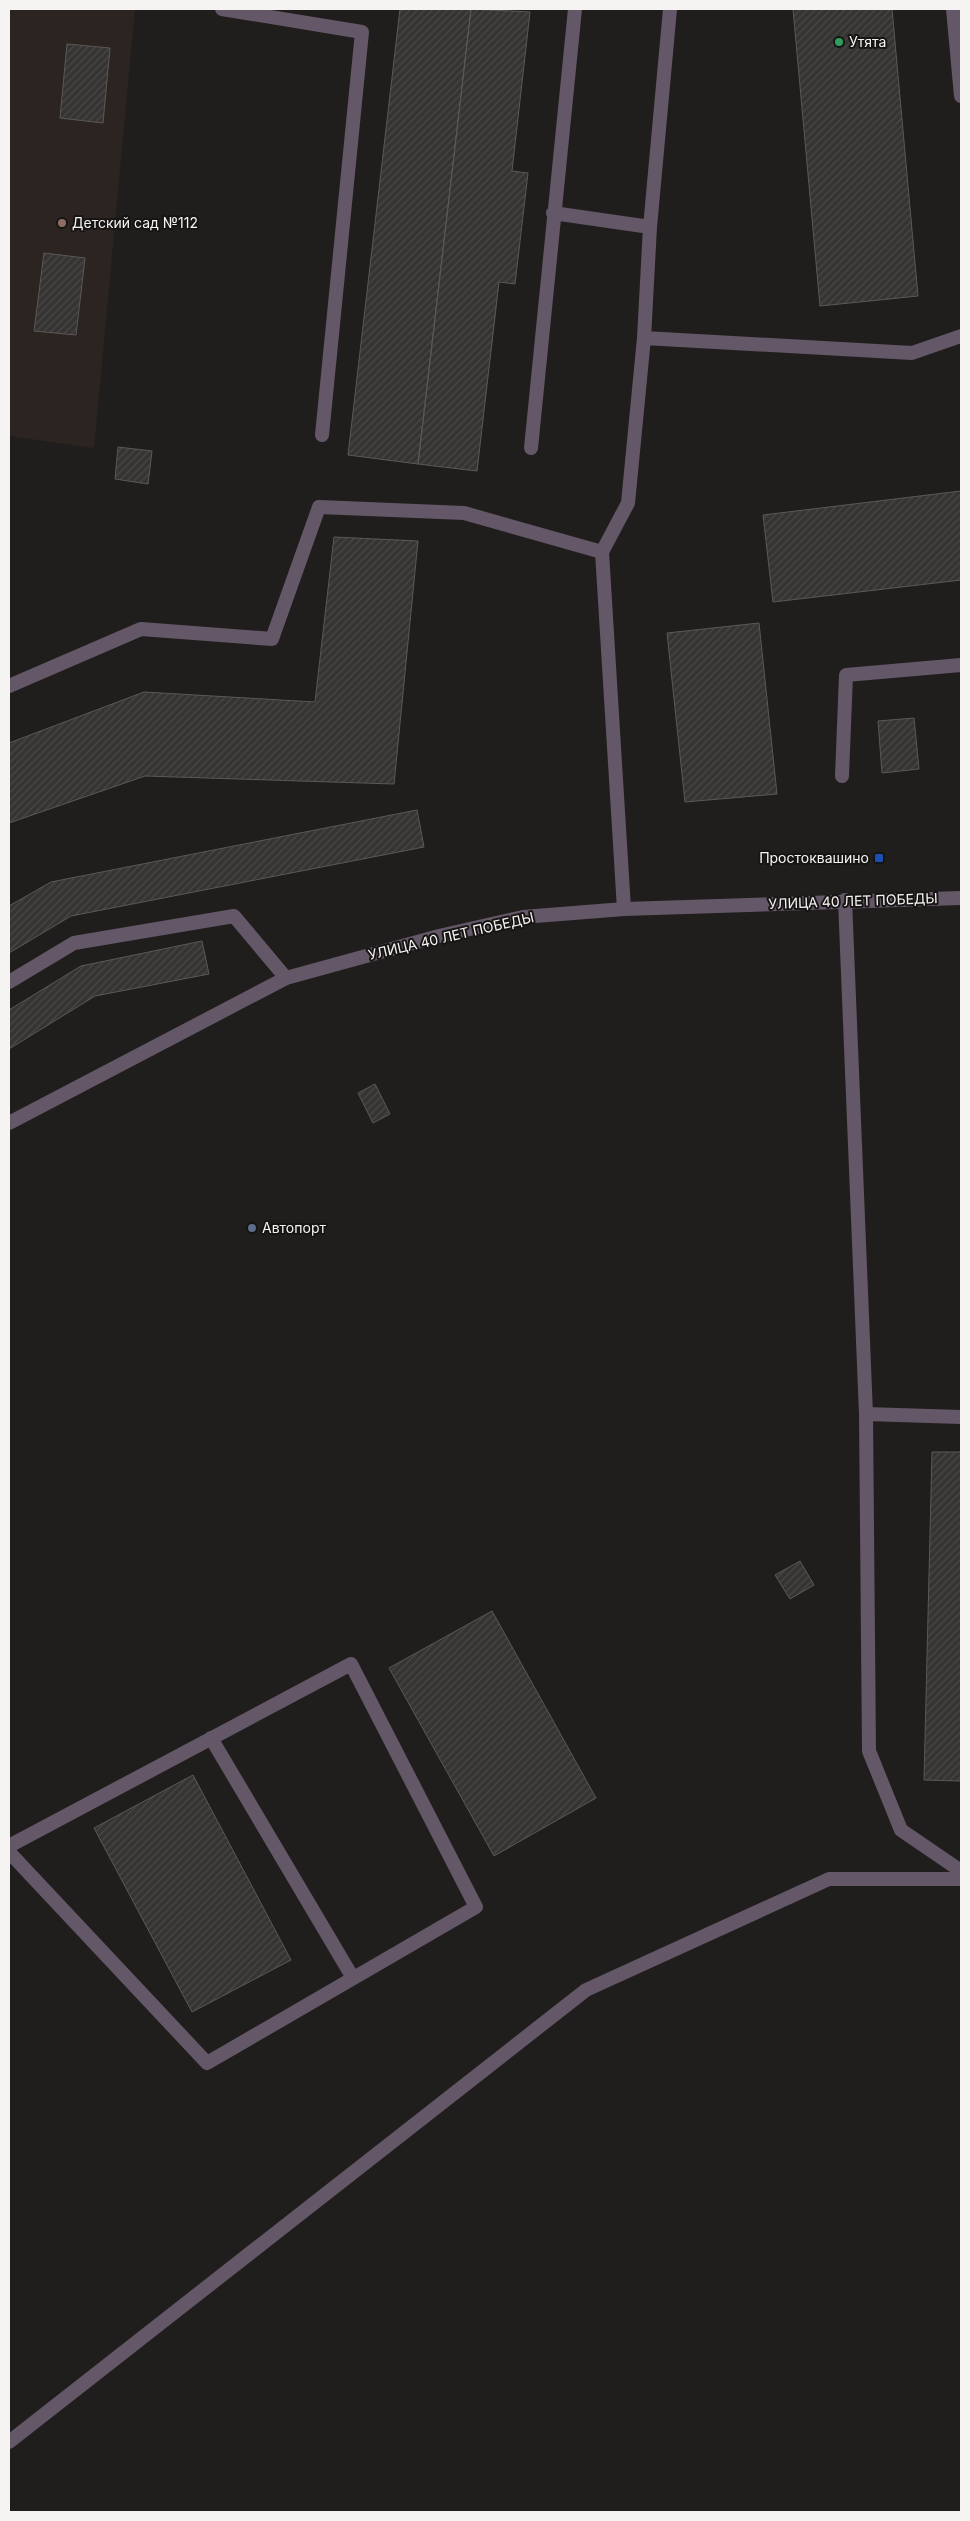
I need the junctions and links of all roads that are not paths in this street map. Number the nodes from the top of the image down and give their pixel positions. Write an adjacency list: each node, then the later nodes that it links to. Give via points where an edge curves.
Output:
1 (222, 9): 10 (street, via 362,32)
2 (576, 9): 6 (street)
3 (670, 9): 7 (street)
4 (953, 9): 5 (street)
5 (961, 96)
6 (553, 213): 7 (street); 11 (street)
7 (650, 227): 9 (street)
8 (961, 336): 9 (street, via 912,353)
9 (644, 338): 12 (street, via 628,503)
10 (322, 434)
11 (530, 448)
12 (602, 552): 14 (street, via 464,513 320,507 272,639 141,629); 18 (street, via 621,819)
13 (961, 665): 15 (street, via 846,675)
14 (9, 686)
15 (842, 776)
16 (961, 898): 17 (street, УЛИЦА 40 ЛЕТ ПОБЕДЫ)
17 (845, 900): 18 (street, УЛИЦА 40 ЛЕТ ПОБЕДЫ); 22 (street)
18 (624, 909): 19 (street, УЛИЦА 40 ЛЕТ ПОБЕДЫ, via 524,917 439,936)
19 (286, 978): 20 (street, via 234,916 74,943); 21 (street, УЛИЦА 40 ЛЕТ ПОБЕДЫ)
20 (9, 982)
21 (9, 1123)
22 (866, 1414): 23 (street); 27 (street, via 869,1752 901,1830)
23 (961, 1417)
24 (211, 1738): 25 (street); 29 (street); 29 (street, via 351,1664 476,1907)
25 (9, 1846)
26 (9, 1852): 29 (street, via 207,2063)
27 (961, 1871)
28 (961, 1879): 30 (street, via 829,1879 586,1990)
29 (353, 1978)
30 (9, 2442)

